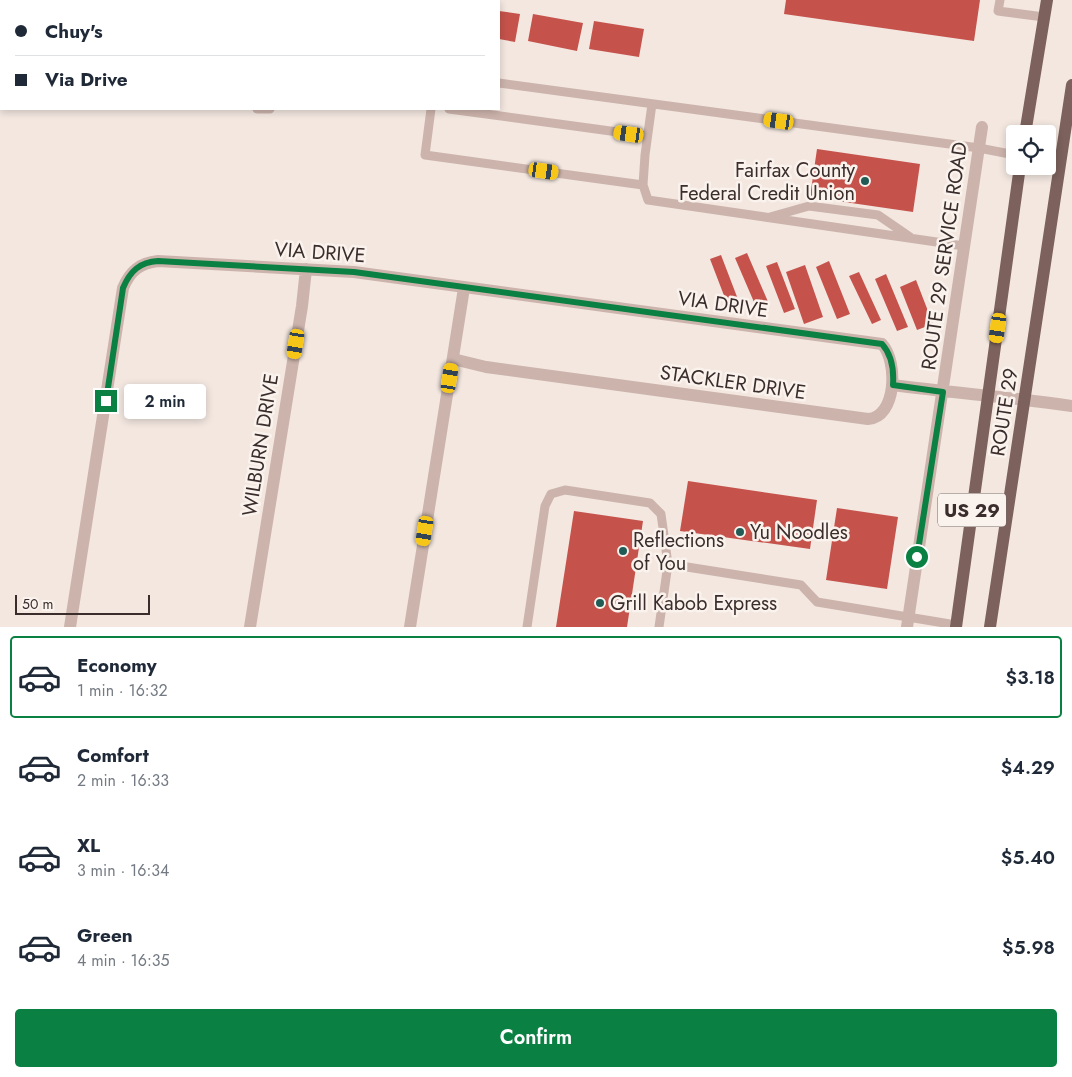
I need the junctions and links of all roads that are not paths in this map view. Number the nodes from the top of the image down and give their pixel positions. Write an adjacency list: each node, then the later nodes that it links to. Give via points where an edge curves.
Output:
1 (1000, 0): 3 (lane, via 998,11)
2 (1047, 0): 3 (main road)
3 (1044, 17): 9 (main road)
4 (500, 83): 6 (lane)
5 (1072, 85): 25 (main road, ROUTE 29 / US 29)
6 (652, 104): 11 (lane); 12 (lane)
7 (431, 110): 15 (lane, via 425,155)
8 (456, 110): 11 (lane)
9 (1026, 125)
10 (982, 127): 12 (street, ROUTE 29 SERVICE ROAD)
11 (647, 136): 15 (lane)
12 (979, 148): 13 (lane); 18 (street, ROUTE 29 SERVICE ROAD)
13 (1006, 153)
14 (1019, 175): 24 (main road, ROUTE 29 / US 29)
15 (643, 185): 16 (lane, via 648,200)
16 (767, 218): 17 (lane); 17 (lane, via 809,206 878,214)
17 (912, 238): 18 (lane)
18 (964, 246): 23 (street, ROUTE 29 SERVICE ROAD)
19 (306, 269): 20 (street, VIA DRIVE, via 354,272); 30 (street, VIA DRIVE, via 158,261 137,267 128,276 123,288); 31 (street, WILBURN DRIVE)
20 (464, 288): 21 (street); 22 (street, VIA DRIVE, via 882,344 888,350 894,371)
21 (453, 359): 22 (street, STACKLER DRIVE, via 486,367 868,419 883,412); 32 (street)
22 (893, 385): 23 (street)
23 (943, 392): 24 (street); 28 (street, ROUTE 29 SERVICE ROAD)
24 (988, 396): 25 (street); 29 (main road, ROUTE 29 / US 29)
25 (1025, 399): 26 (street); 35 (main road, ROUTE 29 / US 29)
26 (1072, 406)
27 (668, 564): 28 (lane, via 801,585 817,602); 33 (lane, via 661,514 650,503 565,490 551,494 545,506); 34 (lane)
28 (907, 622): 29 (lane)
29 (956, 626)
30 (70, 627)
31 (250, 627)
32 (410, 627)
33 (527, 627)
34 (659, 627)
35 (990, 627)

